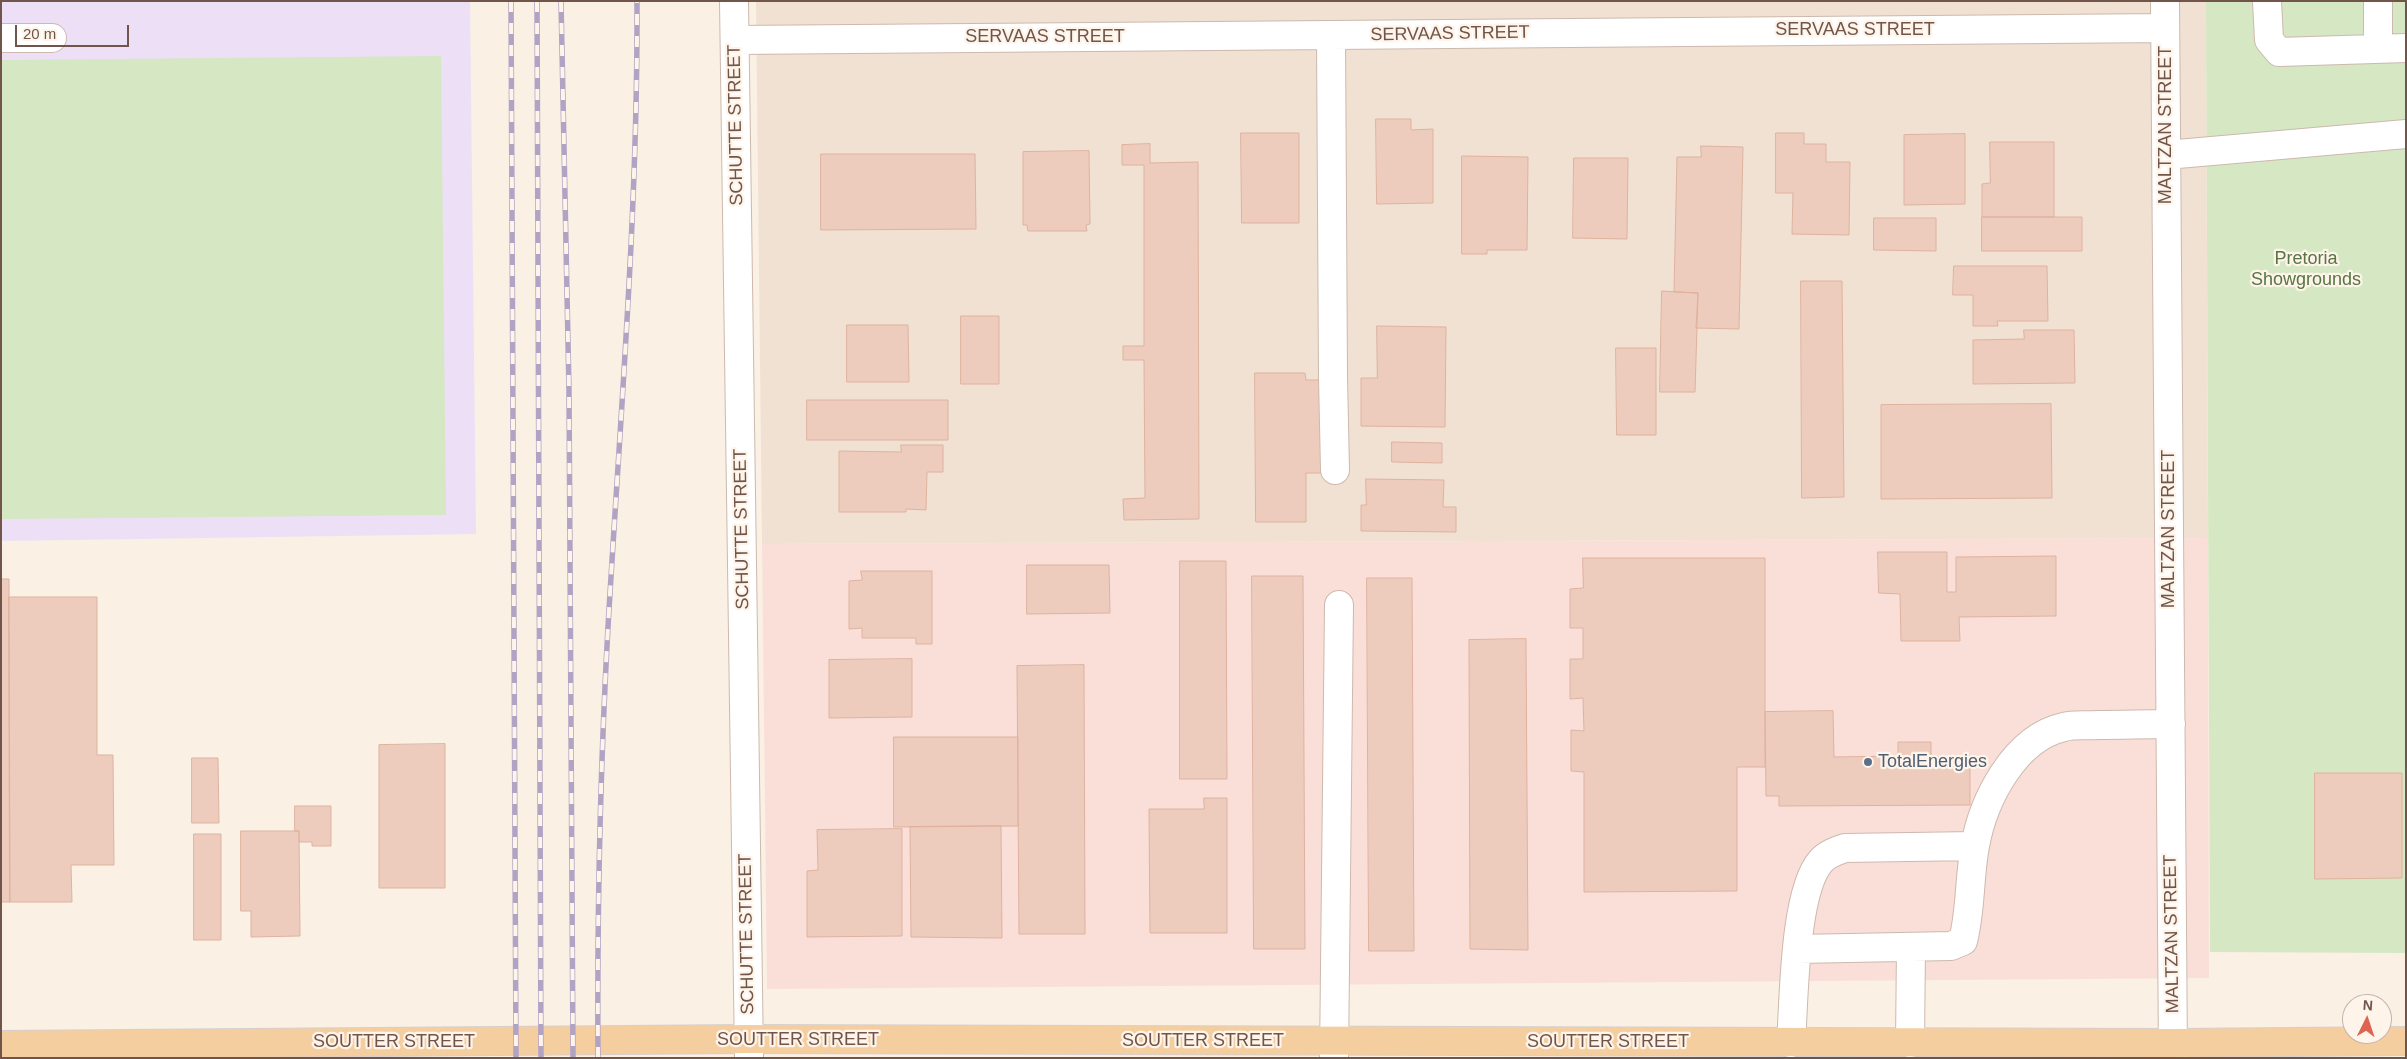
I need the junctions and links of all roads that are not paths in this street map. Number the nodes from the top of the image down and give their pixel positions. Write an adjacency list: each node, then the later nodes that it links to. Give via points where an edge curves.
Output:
1 (734, 1): 8 (street, SCHUTTE STREET)
2 (2267, 1): 10 (street, via 2269,40 2279,52)
3 (2378, 1): 10 (street)
4 (2165, 14): 5 (street, SERVAAS STREET); 12 (street, MALTZAN STREET)
5 (1331, 35): 8 (street, SERVAAS STREET); 13 (street)
6 (1, 38): 7 (street)
7 (52, 38)
8 (735, 40): 23 (street, SCHUTTE STREET)
9 (2406, 48): 10 (street)
10 (2378, 49)
11 (2406, 134): 12 (street)
12 (2166, 155): 15 (street, MALTZAN STREET)
13 (1335, 470)
14 (1339, 606): 24 (street)
15 (2170, 724): 16 (street, via 2064,726 2044,734 2004,771 1987,808); 26 (street, MALTZAN STREET)
16 (1975, 846): 17 (street, via 1968,922 1963,941 1951,946); 18 (street, via 1845,848 1831,853 1821,861 1811,879 1802,906)
17 (1911, 947): 18 (street); 21 (street)
18 (1798, 949): 20 (street)
19 (2406, 1041): 26 (main road, SOUTTER STREET)
20 (1791, 1043): 21 (main road, SOUTTER STREET); 25 (main road, SOUTTER STREET)
21 (1910, 1043): 26 (main road, SOUTTER STREET)
22 (1, 1045): 23 (main road, SOUTTER STREET)
23 (749, 1048): 24 (main road, SOUTTER STREET)
24 (1334, 1049): 25 (main road, SOUTTER STREET)
25 (1433, 1050)
26 (2173, 1051)

